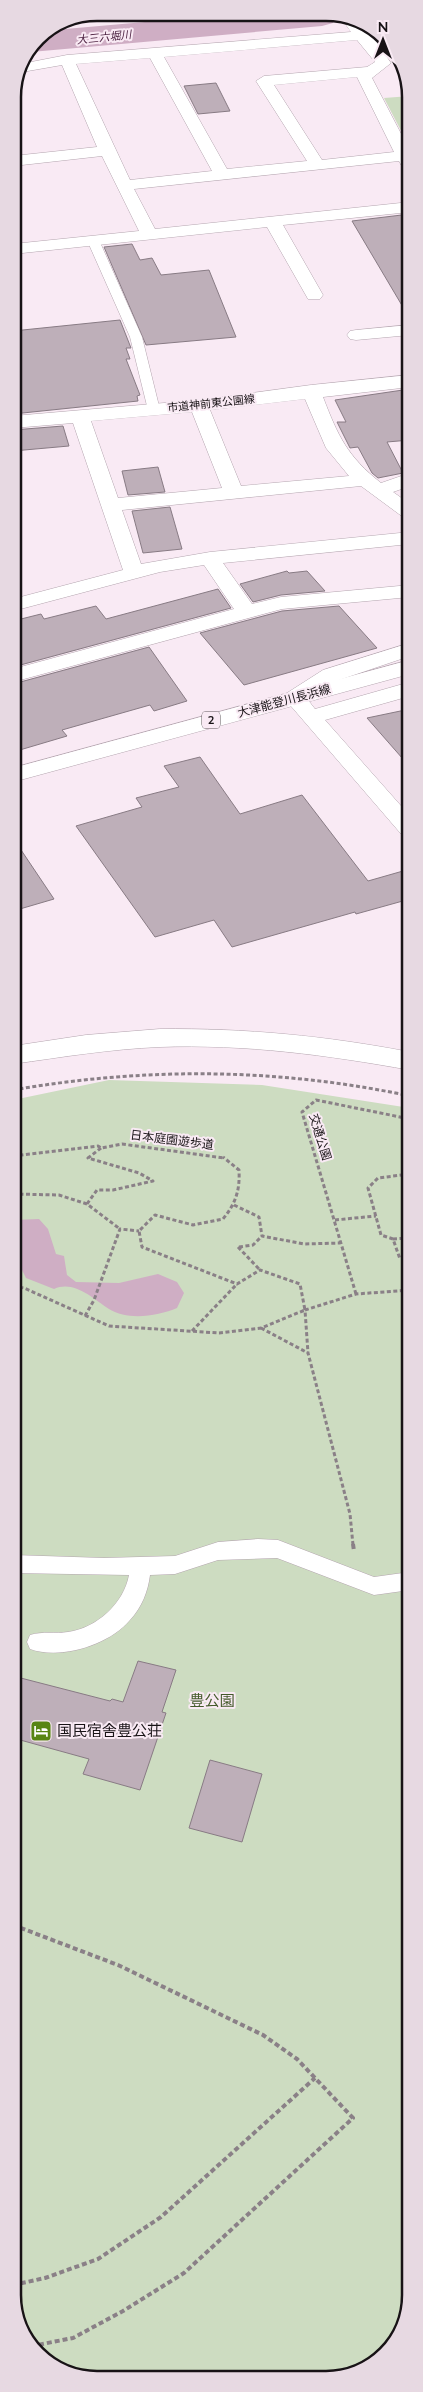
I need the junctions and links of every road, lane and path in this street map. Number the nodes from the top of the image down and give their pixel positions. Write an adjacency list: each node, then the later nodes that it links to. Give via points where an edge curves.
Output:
1 (356, 28): 2 (street)
2 (362, 35): 3 (street); 6 (street, via 383,63)
3 (155, 53): 4 (street); 12 (street)
4 (67, 60): 5 (street); 7 (street)
5 (27, 67)
6 (371, 72): 8 (street, via 364,78); 11 (street, via 264,81)
7 (107, 151): 9 (street); 13 (street)
8 (402, 154)
9 (21, 160)
10 (402, 162): 11 (street)
11 (317, 165): 12 (street)
12 (222, 175): 13 (street)
13 (125, 185): 16 (street)
14 (402, 208): 15 (street)
15 (273, 222): 16 (street); 19 (street)
16 (149, 234): 17 (street)
17 (93, 240): 18 (street); 25 (lane, via 136,337)
18 (21, 248)
19 (314, 295)
20 (402, 331): 21 (street)
21 (356, 335)
22 (402, 382): 23 (street, 市道神前東公園線)
23 (311, 391): 24 (street, 市道神前東公園線); 29 (street, via 341,455)
24 (199, 406): 25 (street, 市道神前東公園線); 30 (street)
25 (154, 410): 26 (street, 市道神前東公園線)
26 (80, 416): 27 (street, 市道神前東公園線); 31 (street)
27 (21, 421)
28 (402, 480): 29 (street)
29 (372, 485): 30 (street); 32 (street)
30 (233, 492): 31 (street)
31 (112, 505): 35 (street)
32 (402, 507)
33 (402, 539): 34 (street)
34 (210, 558): 35 (street); 38 (street)
35 (134, 573): 37 (street)
36 (402, 592): 38 (street, via 281,603)
37 (21, 597)
38 (247, 613): 41 (street)
39 (402, 652): 43 (street, via 331,675)
40 (402, 669): 43 (street, 大津能登川長浜線 / 2)
41 (21, 674)
42 (402, 690): 44 (street)
43 (294, 698): 44 (street); 45 (street, 大津能登川長浜線 / 2)
44 (310, 717): 46 (street)
45 (21, 773)
46 (402, 821)
47 (21, 1054): 48 (street, via 81,1044 170,1038 276,1041 352,1049)
48 (402, 1059)
49 (21, 1089): 50 (path, via 99,1077 171,1072 324,1081)
50 (402, 1094)
51 (402, 1117): 59 (path, 交通公園, via 316,1100 302,1112)
52 (101, 1148): 53 (path, 日本庭園遊歩道); 56 (path, via 88,1158 139,1173 153,1181 113,1190 97,1190); 57 (path, 日本庭園遊歩道, via 122,1144 223,1157 238,1170 240,1189)
53 (21, 1155)
54 (402, 1175): 58 (path, via 378,1178 368,1188)
55 (21, 1194): 56 (path, via 59,1195)
56 (88, 1204): 60 (path)
57 (234, 1205): 61 (path, via 224,1219 193,1225 155,1215); 62 (path, via 259,1218)
58 (376, 1216): 59 (path); 64 (path, via 382,1235)
59 (335, 1220): 65 (path, 交通公園)
60 (120, 1229): 61 (path); 73 (path)
61 (139, 1231): 68 (path, via 142,1247)
62 (262, 1236): 65 (path, via 304,1244); 67 (path, via 253,1245 238,1247)
63 (402, 1238): 64 (path)
64 (393, 1239): 66 (path)
65 (341, 1243): 71 (path, 交通公園)
66 (402, 1259)
67 (260, 1270): 68 (path); 72 (path, via 300,1284)
68 (237, 1284): 75 (path)
69 (21, 1287): 73 (path)
70 (402, 1291): 71 (path)
71 (356, 1294): 72 (path)
72 (305, 1310): 74 (path); 76 (path)
73 (85, 1316): 75 (path, via 109,1326)
74 (261, 1328): 75 (path, via 219,1333); 76 (path)
75 (192, 1331)
76 (308, 1353): 79 (path, via 350,1514)
77 (21, 1564): 78 (lane)
78 (141, 1566): 79 (lane, via 174,1564 238,1548 278,1549); 81 (lane, via 137,1591 122,1614 98,1632 69,1642)
79 (357, 1579): 80 (lane, via 374,1586)
80 (402, 1582)
81 (38, 1642)
82 (21, 1928): 83 (path, via 111,1962 192,1999 277,2043)
83 (316, 2078): 84 (path, via 161,2217 98,2259 46,2278); 85 (path, via 353,2118 184,2273 73,2338)
84 (21, 2283)
85 (41, 2344)

